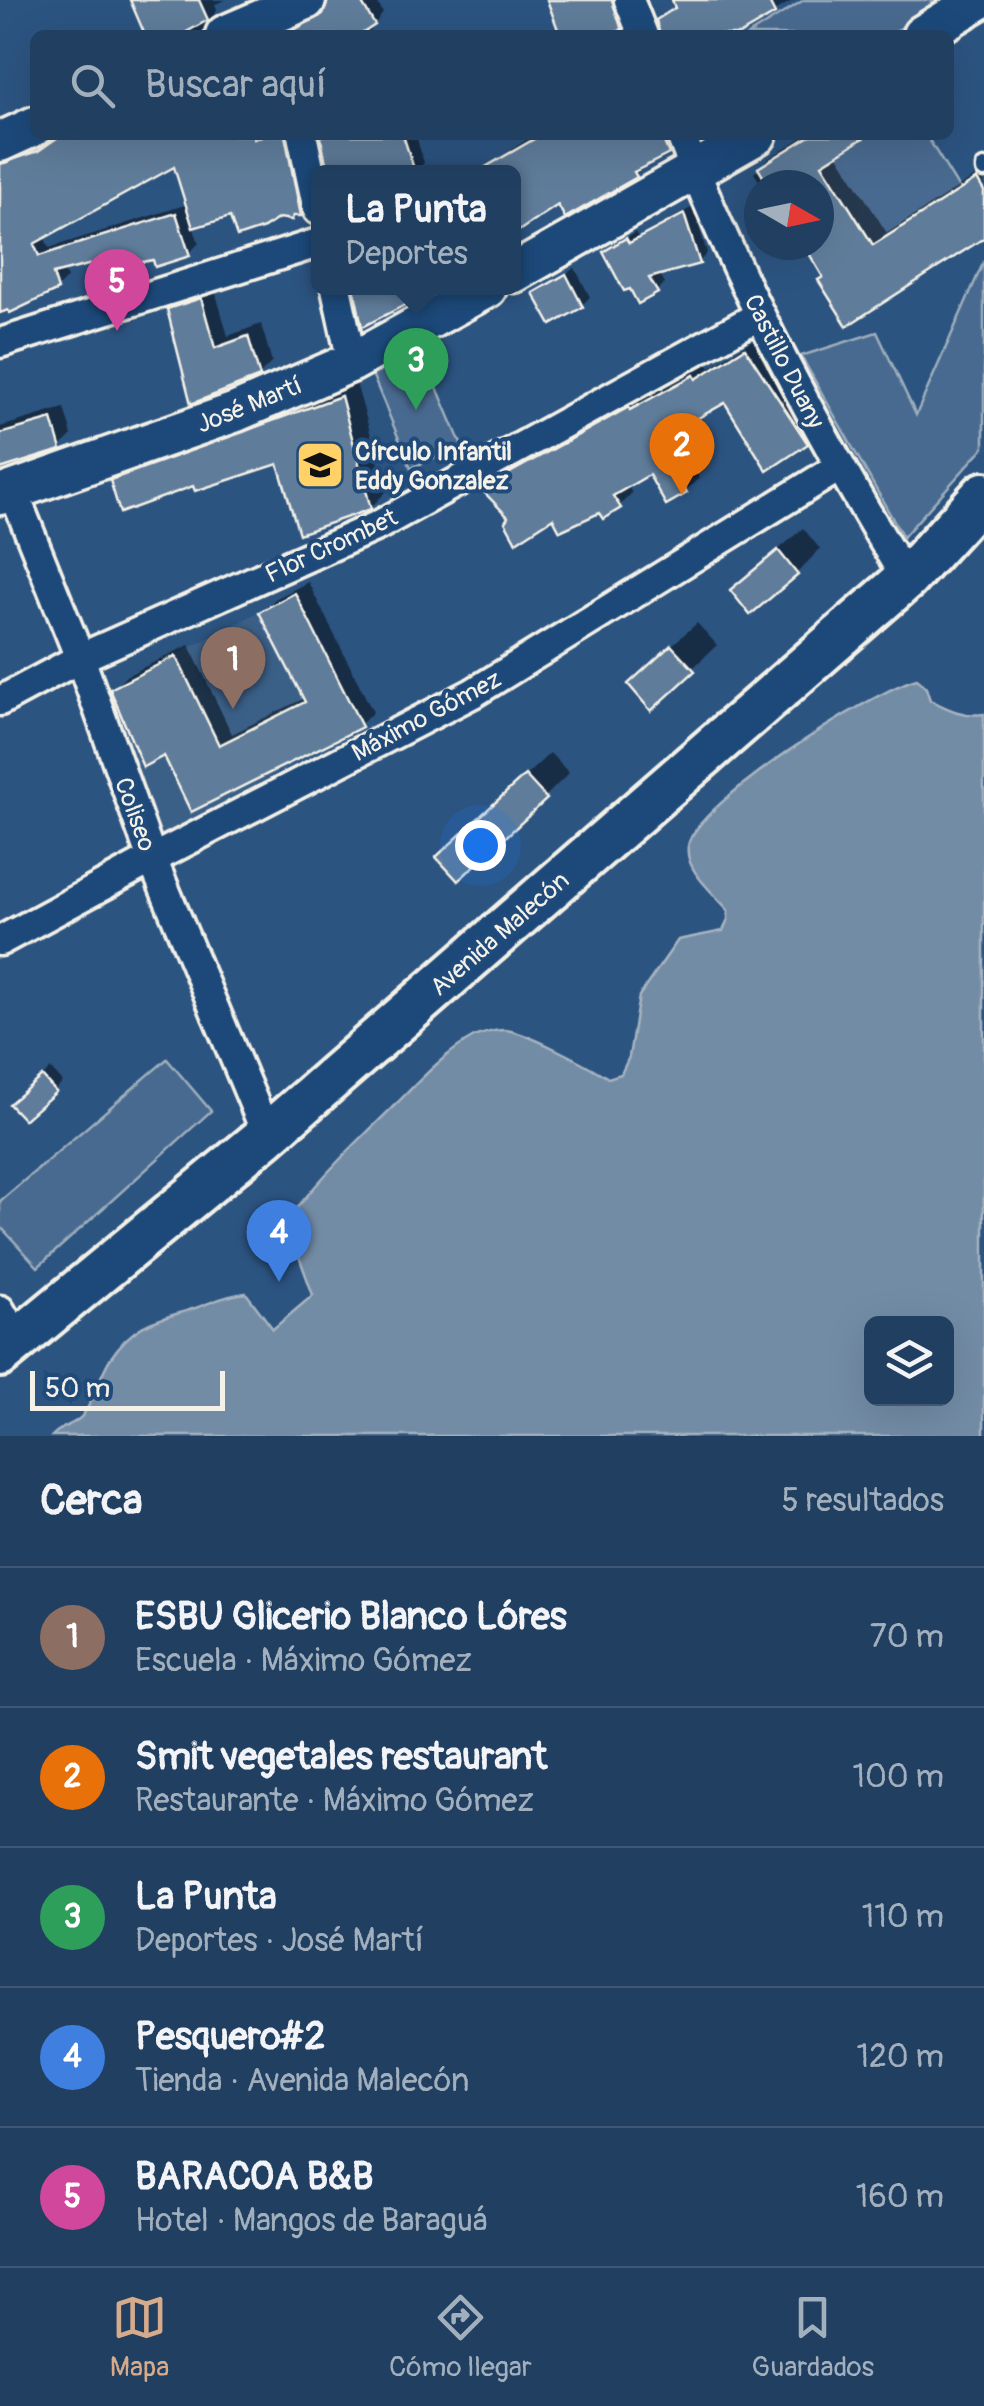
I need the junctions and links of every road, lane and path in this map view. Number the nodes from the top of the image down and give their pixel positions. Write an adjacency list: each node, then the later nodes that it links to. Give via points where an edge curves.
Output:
1 (630, 0): 5 (street)
2 (980, 0): 6 (main road)
3 (282, 12): 4 (main road)
4 (237, 30)
5 (641, 30)
6 (930, 30)
7 (30, 128): 11 (main road)
8 (303, 140): 13 (street)
9 (683, 140): 12 (street, Castillo Duany)
10 (749, 140): 12 (main road)
11 (0, 142)
12 (695, 172): 15 (main road); 18 (street, Castillo Duany)
13 (311, 177)
14 (311, 245): 19 (street)
15 (521, 269)
16 (338, 295): 20 (street)
17 (473, 295): 20 (main road, José Martí)
18 (760, 315): 21 (street, Castillo Duany); 25 (street, Flor Crombet, via 379,525)
19 (0, 343)
20 (352, 362): 22 (main road, José Martí, via 236,412)
21 (839, 467): 24 (street, Castillo Duany); 27 (street, Máximo Gómez, via 473,693)
22 (6, 493): 25 (street, Coliseo)
23 (984, 494): 24 (main road, Avenida Malecón)
24 (906, 579): 29 (main road, Avenida Malecón)
25 (80, 658): 26 (street, Flor Crombet); 27 (street, Coliseo)
26 (0, 701)
27 (152, 858): 28 (street, Máximo Gómez); 29 (street, Coliseo)
28 (0, 941)
29 (267, 1134): 30 (main road, Avenida Malecón)
30 (6, 1336)

